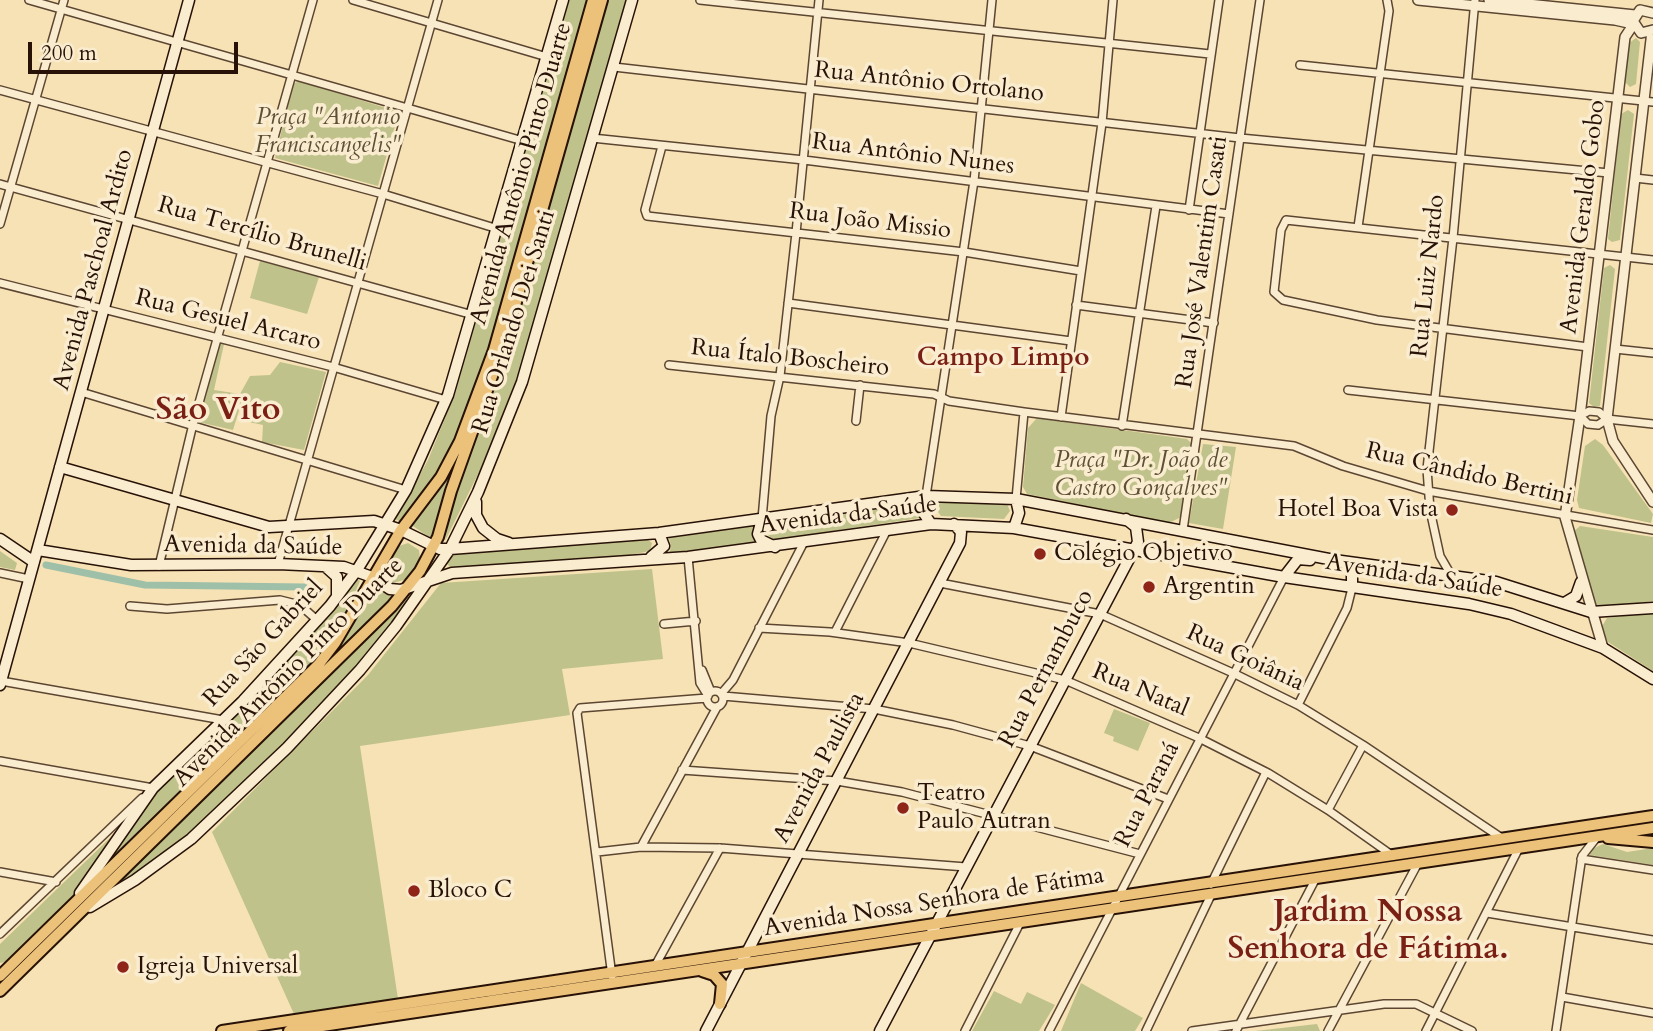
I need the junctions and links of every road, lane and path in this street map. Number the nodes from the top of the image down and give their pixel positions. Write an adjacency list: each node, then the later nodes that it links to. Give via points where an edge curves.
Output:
1 (29, 0): 22 (street)
2 (64, 0): 22 (street)
3 (189, 0): 30 (main road, Avenida Paschoal Ardito)
4 (313, 0): 37 (street)
5 (353, 0): 26 (street)
6 (438, 0): 26 (street)
7 (563, 0): 33 (main road, Rua São Gabriel)
8 (593, 0): 130 (main road, Avenida Antônio Pinto Duarte, via 473,410 445,470)
9 (602, 0): 138 (main road, Avenida Antônio Pinto Duarte, via 506,337)
10 (632, 0): 35 (main road, Rua Orlando Dei Santi)
11 (700, 0): 24 (street)
12 (819, 0): 24 (street)
13 (992, 0): 28 (street)
14 (1113, 0): 31 (street)
15 (1219, 0): 32 (street)
16 (1260, 0): 50 (street, Rua José Valentim Casati)
17 (1387, 0): 36 (street)
18 (1418, 0): 20 (street)
19 (1489, 0): 21 (street)
20 (1475, 3): 21 (street); 38 (street, Rua Luiz Nardo)
21 (1559, 7): 23 (street); 25 (street)
22 (62, 9): 30 (street); 42 (street)
23 (1643, 12): 25 (street); 27 (street, via 1641,33); 29 (street, Avenida Geraldo Gobo)
24 (818, 13): 28 (street); 39 (street)
25 (1615, 20): 29 (street)
26 (431, 23): 33 (street); 44 (street)
27 (1652, 30): 43 (street, Avenida Geraldo Gobo)
28 (989, 31): 31 (street); 45 (street)
29 (1625, 37): 41 (street, Avenida Geraldo Gobo)
30 (177, 43): 37 (street); 47 (main road, Avenida Paschoal Ardito)
31 (1109, 44): 32 (street); 46 (street)
32 (1210, 54): 48 (street)
33 (547, 57): 51 (main road, Rua São Gabriel)
34 (1300, 65): 36 (street)
35 (614, 67): 39 (street, Rua Antônio Ortolano); 49 (main road, Rua Orlando Dei Santi)
36 (1380, 72): 38 (street); 53 (street)
37 (292, 76): 44 (street); 56 (street)
38 (1469, 81): 41 (street); 54 (street, Rua Luiz Nardo)
39 (811, 89): 45 (street, Rua Antônio Ortolano); 55 (street)
40 (0, 90): 42 (street)
41 (1618, 98): 43 (street); 57 (street, Avenida Geraldo Gobo)
42 (36, 99): 47 (street); 62 (street)
43 (1648, 101): 58 (street, Avenida Geraldo Gobo)
44 (407, 108): 51 (street); 63 (street)
45 (982, 108): 46 (street, Rua Antônio Ortolano); 60 (street)
46 (1102, 123): 48 (street, Rua Antônio Ortolano); 64 (street)
47 (154, 132): 56 (street); 68 (main road, Avenida Paschoal Ardito)
48 (1199, 132): 50 (street, Rua Antônio Ortolano); 66 (street)
49 (592, 138): 52 (street, Rua Antônio Nunes); 117 (main road, Rua Orlando Dei Santi, via 525,372)
50 (1240, 138): 53 (street, Rua Antônio Ortolano); 67 (street, Rua José Valentim Casati)
51 (523, 141): 71 (main road, Rua São Gabriel)
52 (662, 146): 55 (street, Rua Antônio Nunes); 72 (street, Rua João Missio, via 647,216)
53 (1369, 150): 54 (street, Rua Antônio Ortolano); 70 (street)
54 (1461, 159): 57 (street, Rua Antônio Ortolano); 73 (street, Rua Luiz Nardo)
55 (804, 160): 60 (street, Rua Antônio Nunes); 72 (street)
56 (266, 163): 63 (street); 74 (street)
57 (1609, 173): 76 (street, Avenida Geraldo Gobo)
58 (1635, 178): 59 (street); 77 (street, Avenida Geraldo Gobo)
59 (1653, 180)
60 (974, 181): 64 (street, Rua Antônio Nunes); 75 (street)
61 (0, 184): 62 (street, Rua Tercílio Brunelli)
62 (12, 187): 68 (street, Rua Tercílio Brunelli); 69 (street)
63 (383, 194): 71 (street); 81 (street)
64 (1092, 198): 65 (street, Rua Antônio Nunes); 79 (street)
65 (1156, 206): 66 (street, Rua Antônio Nunes); 85 (street)
66 (1189, 210): 67 (street, Rua Antônio Nunes)
67 (1229, 215): 88 (street, Rua José Valentim Casati)
68 (129, 217): 74 (street, Rua Tercílio Brunelli); 84 (main road, Avenida Paschoal Ardito)
69 (0, 224)
70 (1358, 227): 73 (street); 89 (street, via 1286,220 1274,292 1283,300 1377,320)
71 (499, 229): 86 (main road, Rua São Gabriel)
72 (796, 233): 75 (street, Rua João Missio); 82 (street)
73 (1453, 238): 76 (street); 89 (street, Rua Luiz Nardo)
74 (242, 250): 81 (street, Rua Tercílio Brunelli); 90 (street)
75 (964, 252): 79 (street, Rua João Missio); 87 (street)
76 (1599, 255): 77 (street); 92 (street, Avenida Geraldo Gobo)
77 (1625, 257): 78 (street); 93 (street, Avenida Geraldo Gobo)
78 (1653, 260)
79 (1081, 271): 83 (street)
80 (0, 283): 84 (street, Rua Gesuel Arcaro)
81 (357, 283): 86 (street, Rua Tercílio Brunelli); 96 (street)
82 (788, 303): 87 (street); 97 (street)
83 (1076, 305): 85 (street); 91 (street)
84 (104, 309): 90 (street, Rua Gesuel Arcaro); 100 (main road, Avenida Paschoal Ardito)
85 (1139, 314): 88 (street); 111 (street)
86 (473, 315): 103 (main road, Rua São Gabriel)
87 (954, 323): 91 (street); 101 (street)
88 (1214, 323): 112 (street, Rua José Valentim Casati)
89 (1444, 328): 92 (street); 102 (street, Rua Luiz Nardo)
90 (217, 338): 96 (street, Rua Gesuel Arcaro); 109 (street)
91 (1071, 341): 106 (street)
92 (1588, 347): 105 (street, Avenida Geraldo Gobo)
93 (1615, 349): 94 (street); 107 (street, Avenida Geraldo Gobo)
94 (1653, 353)
95 (669, 365): 97 (street, Rua Ítalo Boscheiro)
96 (333, 368): 103 (street, Rua Gesuel Arcaro); 113 (street)
97 (780, 376): 98 (street, Rua Ítalo Boscheiro); 124 (street, via 772,410)
98 (860, 385): 101 (street, Rua Ítalo Boscheiro); 108 (street)
99 (1348, 390): 102 (street)
100 (81, 392): 109 (street); 114 (main road, Avenida Paschoal Ardito)
101 (942, 398): 104 (street, Rua Ítalo Boscheiro); 118 (street)
102 (1435, 399): 105 (street); 116 (street, Rua Luiz Nardo)
103 (446, 400): 115 (main road, Rua São Gabriel)
104 (1024, 412): 106 (street, Rua Ítalo Boscheiro); 119 (street)
105 (1580, 416): 107 (street, via 1599,412); 123 (street, Avenida Geraldo Gobo)
106 (1061, 418): 111 (street, Rua Ítalo Boscheiro)
107 (1607, 419): 110 (street); 121 (street, via 1613,441)
108 (856, 421)
109 (193, 424): 113 (street); 120 (street)
110 (1653, 424)
111 (1122, 426): 112 (street, Rua Ítalo Boscheiro)
112 (1197, 436): 116 (street, Rua Cândido Bertini, via 1294,446); 132 (street, Rua José Valentim Casati)
113 (308, 458): 115 (street); 125 (street)
114 (60, 467): 120 (main road, Avenida da Saúde); 142 (main road, Avenida Paschoal Ardito)
115 (406, 489): 126 (main road, Rua São Gabriel)
116 (1427, 491): 123 (street, Rua Cândido Bertini); 144 (street, Rua Luiz Nardo)
117 (478, 492): 137 (main road, via 475,508 483,528 497,539); 140 (main road, Rua Orlando Dei Santi)
118 (926, 496): 119 (main road, Avenida da Saúde); 124 (main road, Avenida da Saúde); 127 (main road, via 923,512)
119 (1016, 499): 122 (main road, Avenida da Saúde); 129 (main road, via 1019,513)
120 (175, 500): 125 (main road, Avenida da Saúde, via 269,527); 152 (street)
121 (1653, 502)
122 (1123, 517): 132 (main road, Avenida da Saúde); 141 (main road, via 1138,531)
123 (1565, 517): 133 (street, Rua Cândido Bertini); 161 (street)
124 (762, 519): 134 (main road, Avenida da Saúde); 139 (main road, via 758,534)
125 (289, 524): 126 (main road, Avenida da Saúde, via 362,520); 150 (street)
126 (386, 524): 130 (main road, Avenida da Saúde); 153 (main road, Rua São Gabriel)
127 (931, 524): 128 (main road, Avenida da Saúde); 131 (main road, Avenida da Saúde)
128 (954, 524): 129 (main road, Avenida da Saúde); 162 (main road, Avenida Paulista, via 961,539)
129 (1014, 528): 141 (main road, Avenida da Saúde)
130 (401, 530): 138 (main road, Avenida da Saúde); 157 (main road, Avenida Antônio Pinto Duarte)
131 (887, 530): 136 (main road, Avenida da Saúde); 175 (street)
132 (1183, 530): 147 (main road, Avenida da Saúde)
133 (1653, 530)
134 (659, 533): 137 (main road, Avenida da Saúde); 146 (main road, via 664,546)
135 (0, 539): 143 (main road)
136 (804, 542): 139 (main road, Avenida da Saúde); 174 (street)
137 (516, 544): 140 (main road, Avenida da Saúde)
138 (434, 546): 140 (main road, Avenida da Saúde); 164 (main road, Avenida Antônio Pinto Duarte)
139 (775, 547): 145 (main road, Avenida da Saúde)
140 (450, 549): 160 (main road, Rua Orlando Dei Santi)
141 (1134, 549): 158 (main road, Avenida da Saúde); 170 (main road, Rua Pernambuco)
142 (37, 550): 143 (main road); 148 (main road, Avenida Paschoal Ardito); 152 (main road, Avenida da Saúde)
143 (24, 555): 148 (main road)
144 (1440, 556): 155 (street, via 1440,567); 156 (street, Rua Luiz Nardo)
145 (688, 558): 146 (main road, Avenida da Saúde); 172 (street)
146 (643, 560): 160 (main road, Avenida da Saúde, via 452,573)
147 (1334, 560): 149 (main road, Avenida da Saúde); 158 (main road, via 1298,559)
148 (34, 562): 159 (main road, Avenida Paschoal Ardito)
149 (1346, 562): 155 (main road, Avenida da Saúde); 163 (main road, via 1352,572)
150 (278, 564): 151 (main road, Avenida da Saúde); 152 (main road, Avenida da Saúde)
151 (322, 565): 153 (main road, Avenida da Saúde); 165 (main road, via 337,578)
152 (159, 566)
153 (357, 570): 157 (main road, Avenida da Saúde); 165 (main road, Rua São Gabriel)
154 (0, 573): 159 (street)
155 (1433, 573): 156 (main road, Avenida da Saúde)
156 (1451, 575): 166 (main road, Avenida da Saúde)
157 (372, 577): 164 (main road, Avenida da Saúde, via 390,589); 223 (main road, Avenida Antônio Pinto Duarte, via 319,664)
158 (1284, 577): 163 (main road, Avenida da Saúde); 179 (street, Rua Paraná)
159 (29, 579): 178 (main road, Avenida Paschoal Ardito)
160 (430, 579): 164 (main road, Avenida da Saúde); 223 (main road, Rua Orlando Dei Santi, via 317,718 215,818 135,880)
161 (1581, 582): 166 (main road, via 1576,596); 169 (street)
162 (940, 583): 170 (street, Rua Goiânia); 176 (main road, Avenida Paulista)
163 (1352, 588): 177 (main road, Avenida da Saúde, via 1500,611); 184 (street, via 1347,608)
164 (407, 589): 223 (main road, Avenida Antônio Pinto Duarte)
165 (335, 600): 171 (main road, Rua São Gabriel)
166 (1566, 602): 169 (main road, Avenida da Saúde)
167 (130, 606): 171 (street, via 167,609 280,600 300,605)
168 (1653, 608): 169 (main road, Avenida da Saúde)
169 (1591, 612): 177 (street)
170 (1100, 614): 179 (street, Rua Goiânia); 181 (main road, Rua Pernambuco)
171 (318, 621): 186 (main road, Rua São Gabriel)
172 (696, 621): 173 (street); 183 (street, via 700,687)
173 (664, 624)
174 (759, 628): 175 (street, Rua Natal); 183 (street, via 739,668)
175 (835, 632): 176 (street, Rua Natal)
176 (909, 643): 181 (street, Rua Natal); 185 (main road, Avenida Paulista)
177 (1602, 648): 180 (main road, Avenida da Saúde)
178 (2, 669): 182 (main road, Avenida Paschoal Ardito)
179 (1233, 673): 184 (street, Rua Goiânia); 187 (street, Rua Paraná)
180 (1653, 679)
181 (1065, 680): 187 (street, Rua Natal); 189 (main road, Rua Pernambuco)
182 (1, 683): 186 (street)
183 (714, 698): 185 (street); 191 (street); 209 (street, via 580,708 576,719)
184 (1298, 705): 188 (street, Rua Goiânia)
185 (874, 709): 189 (street); 193 (main road, Avenida Paulista)
186 (223, 720): 194 (main road, Rua São Gabriel)
187 (1199, 738): 192 (street, Rua Natal); 195 (street, Rua Paraná)
188 (1363, 745): 196 (street); 202 (street, Rua Goiânia)
189 (1030, 746): 195 (street); 197 (main road, Rua Pernambuco)
190 (0, 761): 194 (street)
191 (682, 770): 193 (street); 206 (street)
192 (1266, 772): 196 (street, Rua Natal); 220 (street)
193 (836, 780): 197 (street); 210 (main road, Avenida Paulista)
194 (153, 788): 219 (street, Rua São Gabriel); 223 (main road, Rua São Gabriel)
195 (1168, 799): 211 (street, Rua Paraná)
196 (1328, 810): 212 (street, Rua Natal)
197 (994, 814): 211 (street); 215 (main road, Rua Pernambuco)
198 (1653, 816): 200 (main road, Avenida Nossa Senhora de Fátima)
199 (1653, 828): 201 (main road, Avenida Nossa Senhora de Fátima)
200 (1558, 830): 202 (main road, Avenida Nossa Senhora de Fátima); 205 (main road, via 1558,838)
201 (1598, 836): 203 (main road, Avenida Nossa Senhora de Fátima); 204 (main road); 213 (street)
202 (1503, 839): 212 (main road, Avenida Nossa Senhora de Fátima)
203 (1566, 841): 205 (main road, Avenida Nossa Senhora de Fátima); 213 (street)
204 (1653, 842)
205 (1550, 843): 208 (main road, Avenida Nossa Senhora de Fátima)
206 (641, 847): 207 (street); 209 (street)
207 (720, 848): 210 (street); 233 (street)
208 (1519, 848): 214 (main road, Avenida Nossa Senhora de Fátima); 224 (street)
209 (597, 852): 236 (street)
210 (798, 854): 215 (street); 231 (main road, Avenida Paulista)
211 (1140, 854): 221 (street, Rua Paraná)
212 (1393, 856): 220 (main road, Avenida Nossa Senhora de Fátima)
213 (1582, 858): 216 (street); 227 (street)
214 (1418, 863): 218 (main road, Avenida Nossa Senhora de Fátima); 240 (street)
215 (966, 867): 226 (main road, Rua Pernambuco)
216 (1653, 870)
217 (0, 872): 219 (street)
218 (1315, 880): 220 (main road, Avenida Nossa Senhora de Fátima); 243 (street)
219 (56, 882): 228 (street, Rua São Gabriel)
220 (1211, 890): 221 (main road, Avenida Nossa Senhora de Fátima); 222 (main road, Avenida Nossa Senhora de Fátima); 250 (street)
221 (1117, 897): 222 (street, Rua Paraná); 226 (main road, Avenida Nossa Senhora de Fátima)
222 (1110, 910): 225 (main road, Avenida Nossa Senhora de Fátima); 249 (street, Rua Paraná)
223 (74, 911): 234 (main road, Avenida Antônio Pinto Duarte); 237 (main road, Avenida Antônio Pinto Duarte)
224 (1487, 913): 227 (street); 241 (street)
225 (1020, 923): 229 (main road, Avenida Nossa Senhora de Fátima); 248 (street)
226 (936, 925): 229 (main road, Rua Pernambuco); 231 (main road, Avenida Nossa Senhora de Fátima)
227 (1573, 929): 230 (street); 238 (street)
228 (0, 934)
229 (929, 937): 232 (main road, Avenida Nossa Senhora de Fátima); 247 (main road, Rua Pernambuco)
230 (1653, 940)
231 (746, 953): 232 (main road, Avenida Paulista); 233 (main road, Avenida Nossa Senhora de Fátima)
232 (740, 965): 235 (main road, Avenida Nossa Senhora de Fátima); 239 (main road, Avenida Paulista)
233 (655, 967): 236 (main road, Avenida Nossa Senhora de Fátima)
234 (3, 970)
235 (699, 971): 236 (main road, Avenida Nossa Senhora de Fátima); 239 (main road, via 715,975 722,984)
236 (612, 978): 244 (main road, Avenida Nossa Senhora de Fátima); 245 (main road, Avenida Nossa Senhora de Fátima)
237 (0, 992)
238 (1562, 997): 242 (street); 256 (street)
239 (720, 1004): 246 (main road, Avenida Paulista)
240 (1338, 1012): 241 (street, via 1416,1004); 243 (street); 253 (street)
241 (1436, 1012): 254 (street); 255 (street)
242 (1653, 1013)
243 (1240, 1022): 251 (street); 252 (street)
244 (227, 1031)
245 (289, 1031)
246 (706, 1031)
247 (880, 1031)
248 (965, 1031)
249 (1049, 1031)
250 (1146, 1031)
251 (1192, 1031)
252 (1236, 1031)
253 (1328, 1031)
254 (1426, 1031)
255 (1472, 1031)
256 (1556, 1031)

